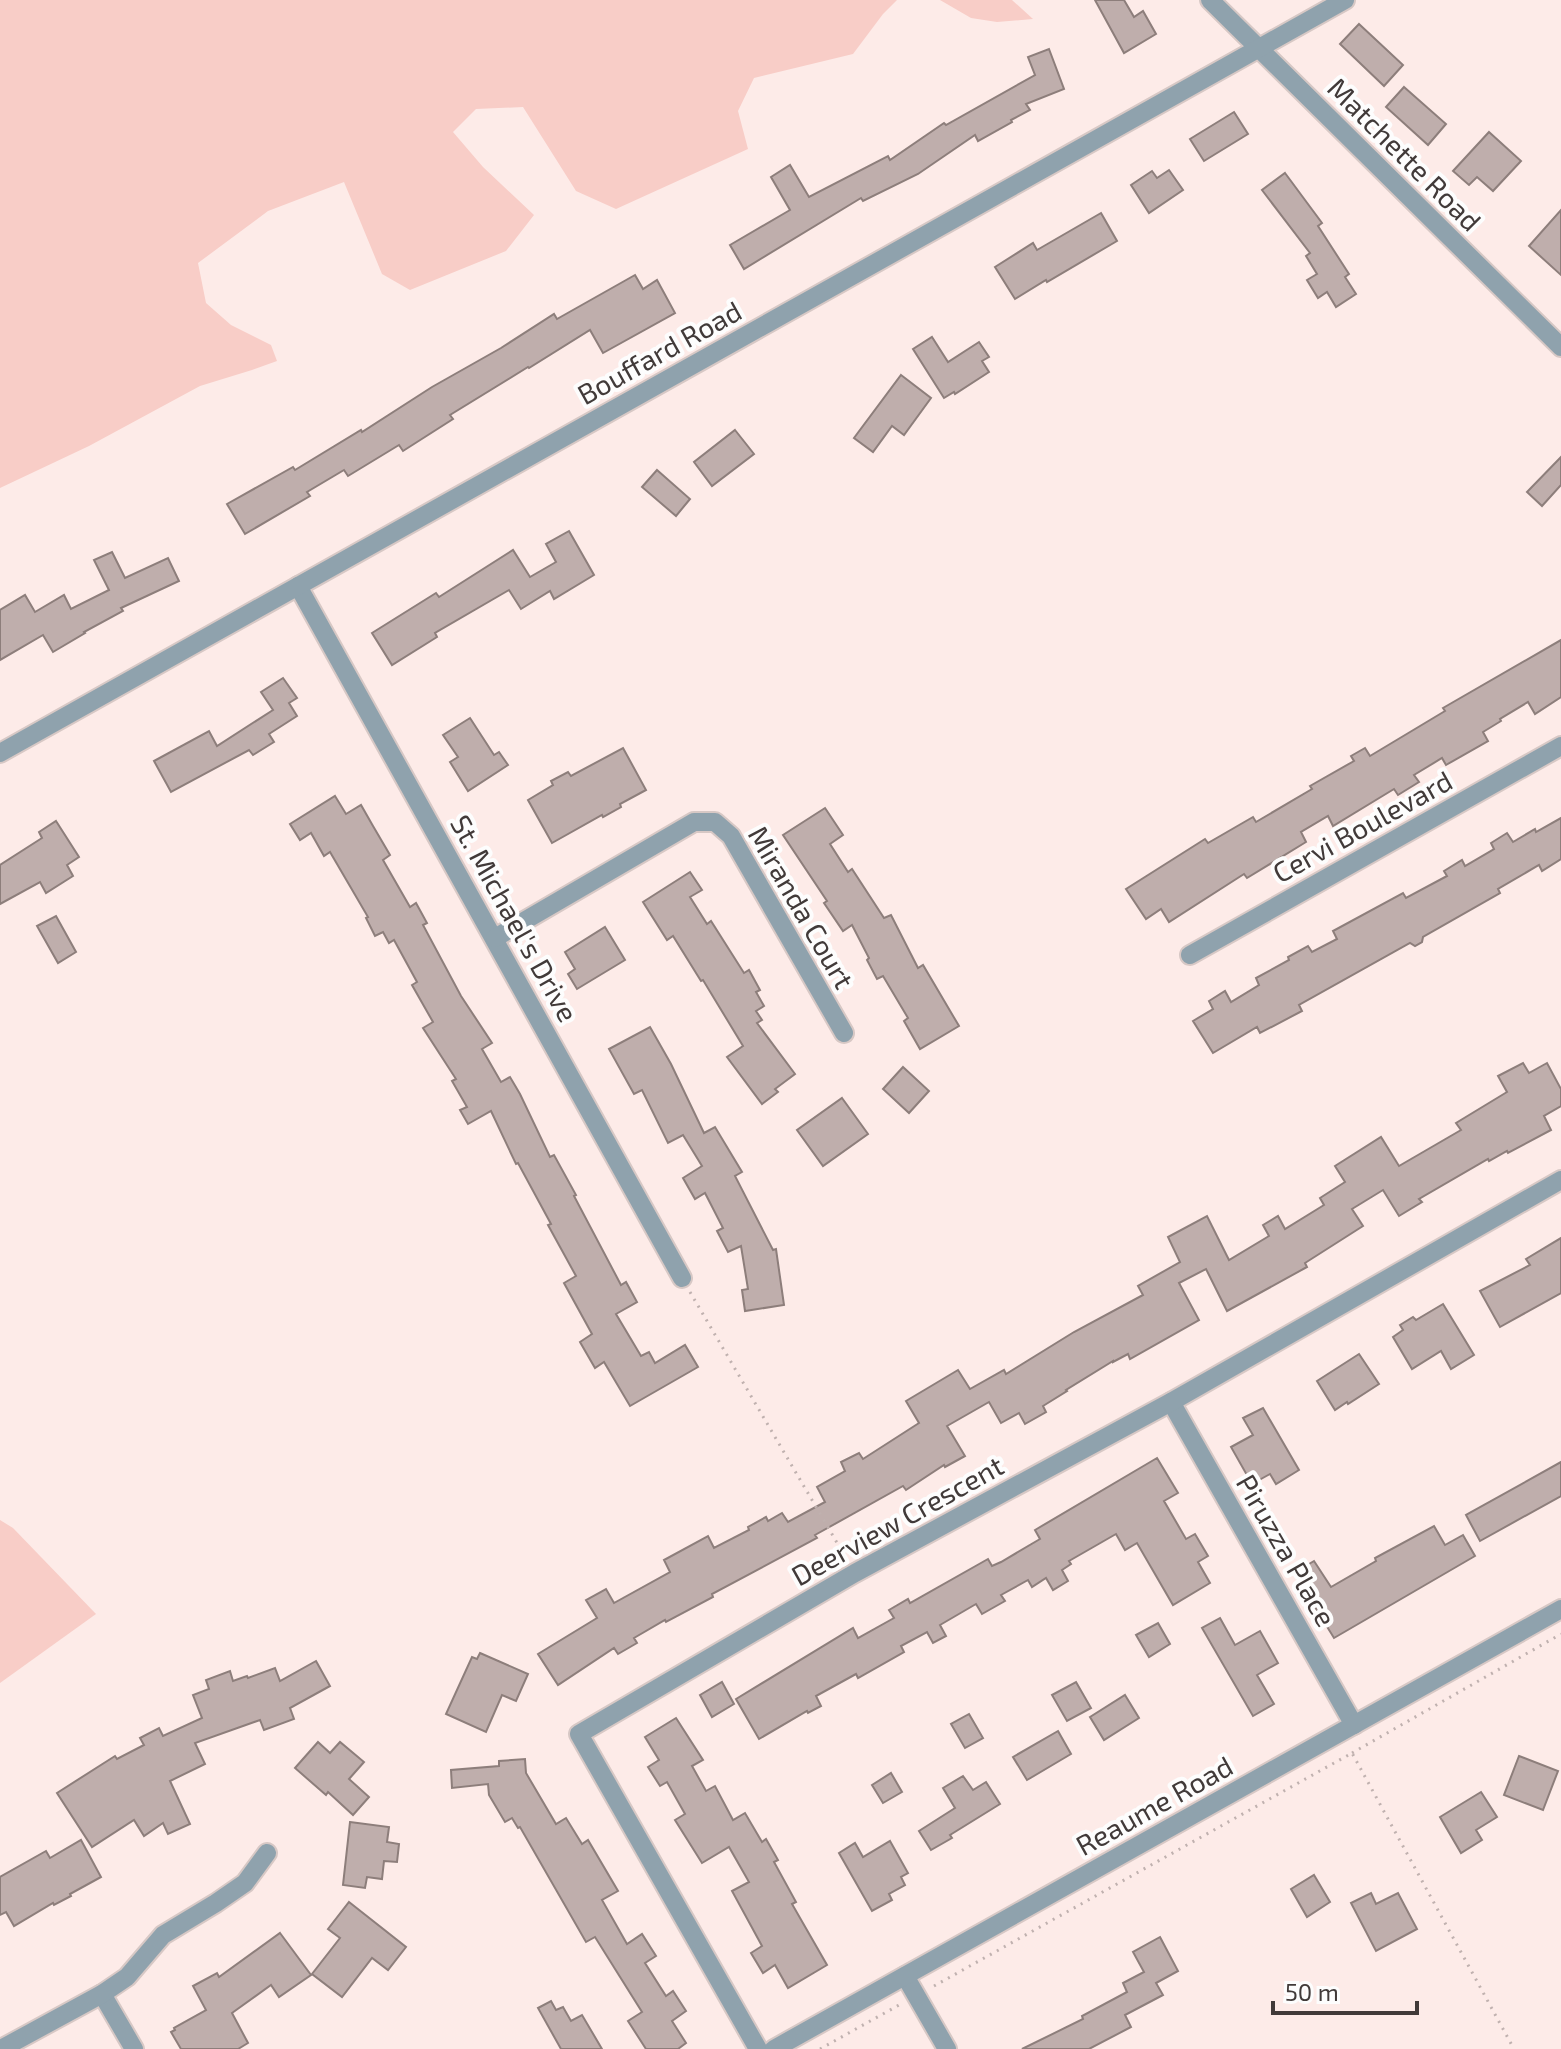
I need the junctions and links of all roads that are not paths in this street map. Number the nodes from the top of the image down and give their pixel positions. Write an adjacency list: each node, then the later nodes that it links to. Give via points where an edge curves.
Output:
1 (1210, 0): 3 (street, Matchette Road)
2 (1345, 0): 3 (street, Bouffard Road)
3 (1258, 49): 4 (street, Matchette Road); 5 (street, Bouffard Road)
4 (1561, 347)
5 (298, 586): 7 (street, Bouffard Road); 8 (street, St. Michael's Drive)
6 (1561, 746): 9 (street, Cervi Boulevard)
7 (0, 753)
8 (495, 938): 10 (street, Miranda Court, via 694,822 715,822 731,836); 12 (street, St. Michael's Drive)
9 (1190, 955)
10 (844, 1033)
11 (1561, 1180): 13 (street, Deerview Crescent)
12 (682, 1278)
13 (1171, 1402): 15 (street, Piruzza Place); 21 (street, Deerview Crescent, via 855,1573 579,1734)
14 (1561, 1609): 15 (street, Reaume Road)
15 (1354, 1725): 17 (street, Reaume Road)
16 (267, 1853): 18 (street, via 245,1883 163,1935 127,1977)
17 (905, 1976): 22 (street, Reaume Road); 23 (street)
18 (102, 1994): 19 (street); 20 (street)
19 (1, 2049)
20 (134, 2049)
21 (758, 2049)
22 (774, 2049)
23 (947, 2049)

